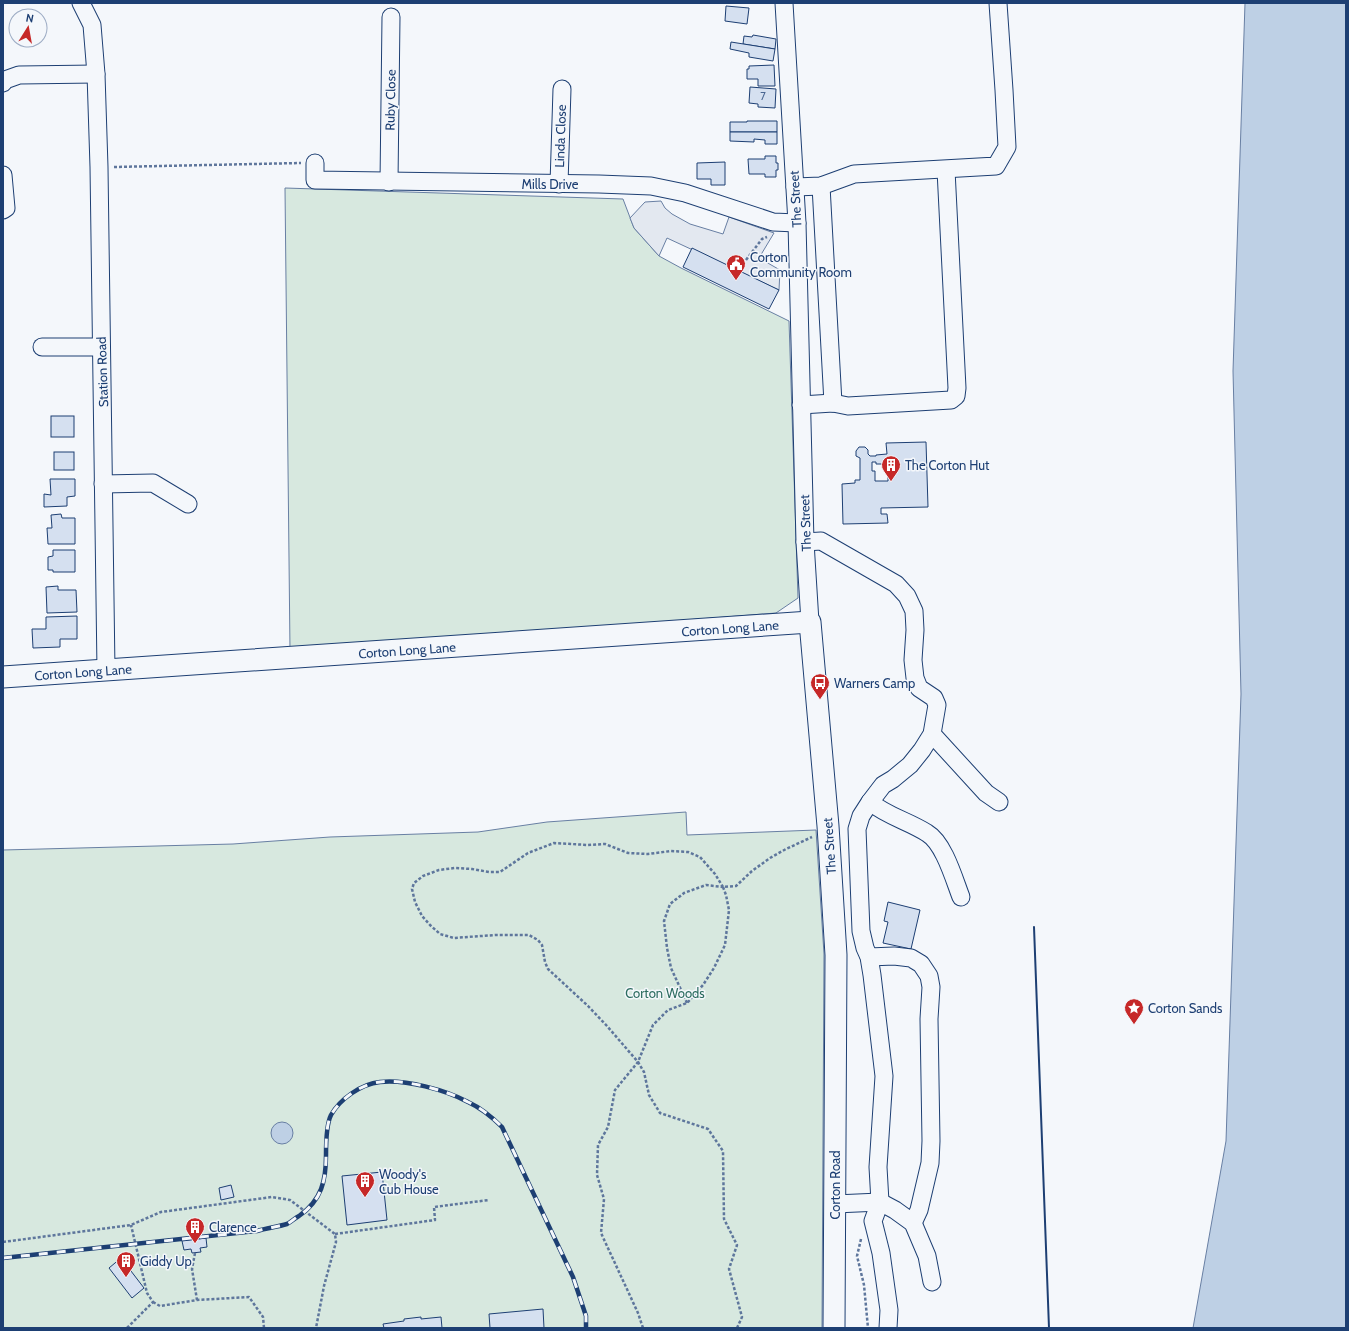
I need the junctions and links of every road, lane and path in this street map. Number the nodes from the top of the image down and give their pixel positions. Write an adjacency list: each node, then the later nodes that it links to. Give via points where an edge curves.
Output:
1 (81, 3): 5 (street, Station Road, via 92,25)
2 (784, 3): 15 (street, The Street)
3 (998, 3): 10 (street, via 1007,147 996,166)
4 (391, 17): 12 (street, Ruby Close)
5 (96, 74): 6 (street, via 19,75); 9 (street, Station Road)
6 (3, 83)
7 (562, 89): 13 (street, Linda Close)
8 (316, 163): 9 (path); 12 (street, Mills Drive, via 315,180)
9 (99, 167): 21 (street, Station Road)
10 (946, 170): 14 (street, via 854,174); 22 (street, via 956,396 951,400 848,406)
11 (3, 175): 16 (street, via 6,208)
12 (389, 182): 13 (street, Mills Drive)
13 (559, 184): 17 (street, Mills Drive, via 651,186 685,193 773,222)
14 (822, 186): 15 (street); 22 (street)
15 (795, 187): 17 (street, The Street)
16 (3, 210)
17 (797, 223): 23 (street, The Street)
18 (772, 235): 19 (path, via 762,239)
19 (746, 260)
20 (42, 347): 21 (street)
21 (101, 347): 24 (street, Station Road)
22 (833, 403): 23 (street)
23 (801, 405): 26 (street, The Street)
24 (103, 484): 25 (street, via 153,484); 28 (street, Station Road)
25 (188, 504)
26 (805, 542): 27 (street, The Street); 30 (street, via 821,541 896,584 907,596 914,611 915,678 919,688 934,698 937,704)
27 (810, 622): 28 (main road, Corton Long Lane); 33 (main road, The Street)
28 (106, 670): 29 (main road, Corton Long Lane)
29 (3, 677)
30 (932, 734): 31 (street, via 910,765 883,785); 32 (street, via 986,793)
31 (870, 802): 35 (street, via 880,811 928,833 944,852); 36 (street, via 861,816 857,829 861,931 864,948)
32 (999, 802)
33 (828, 826): 34 (path, via 770,858 736,886); 38 (main road, The Street, via 836,955)
34 (723, 887): 37 (path, via 729,910 725,946 703,985); 37 (path, via 706,885 684,893 670,904 664,921 671,968); 39 (path, via 700,857 688,852 641,854 628,853 605,844 554,843 528,853 500,872 455,868 439,870 423,876 414,883 412,889 415,902 422,916 440,934 454,938 529,935 538,940 542,945 548,968 603,1021)
35 (961, 897)
36 (869, 957): 41 (street, via 884,1076 878,1168); 44 (street, via 911,958 921,964 929,976 931,987 928,1019 930,1163)
37 (687, 1003): 39 (path, via 668,1010 653,1025)
38 (836, 1043): 42 (main road, Corton Road)
39 (638, 1062): 55 (path, via 616,1090 608,1127 598,1145 597,1176 604,1199 601,1233); 56 (path, via 644,1072 649,1095 660,1113 708,1129 723,1151 724,1219 737,1245 729,1269 742,1317)
40 (489, 1200): 46 (path, via 434,1207 435,1220)
41 (880, 1202): 42 (street); 43 (street); 44 (street)
42 (835, 1204): 57 (main road, Corton Road)
43 (874, 1221): 58 (path, via 860,1242 857,1256 864,1285); 59 (street, via 889,1310)
44 (914, 1223): 49 (street, via 927,1256)
45 (132, 1225): 46 (path, via 161,1212 272,1197 290,1200); 47 (path); 51 (path, via 147,1293)
46 (335, 1234): 54 (path, via 336,1242)
47 (3, 1242)
48 (195, 1253): 50 (path, via 192,1269)
49 (932, 1282)
50 (197, 1300): 51 (path, via 160,1306); 53 (path, via 249,1296 263,1317)
51 (153, 1302): 52 (path)
52 (127, 1328)
53 (264, 1328)
54 (316, 1328)
55 (644, 1328)
56 (737, 1328)
57 (834, 1328)
58 (868, 1328)
59 (888, 1328)

